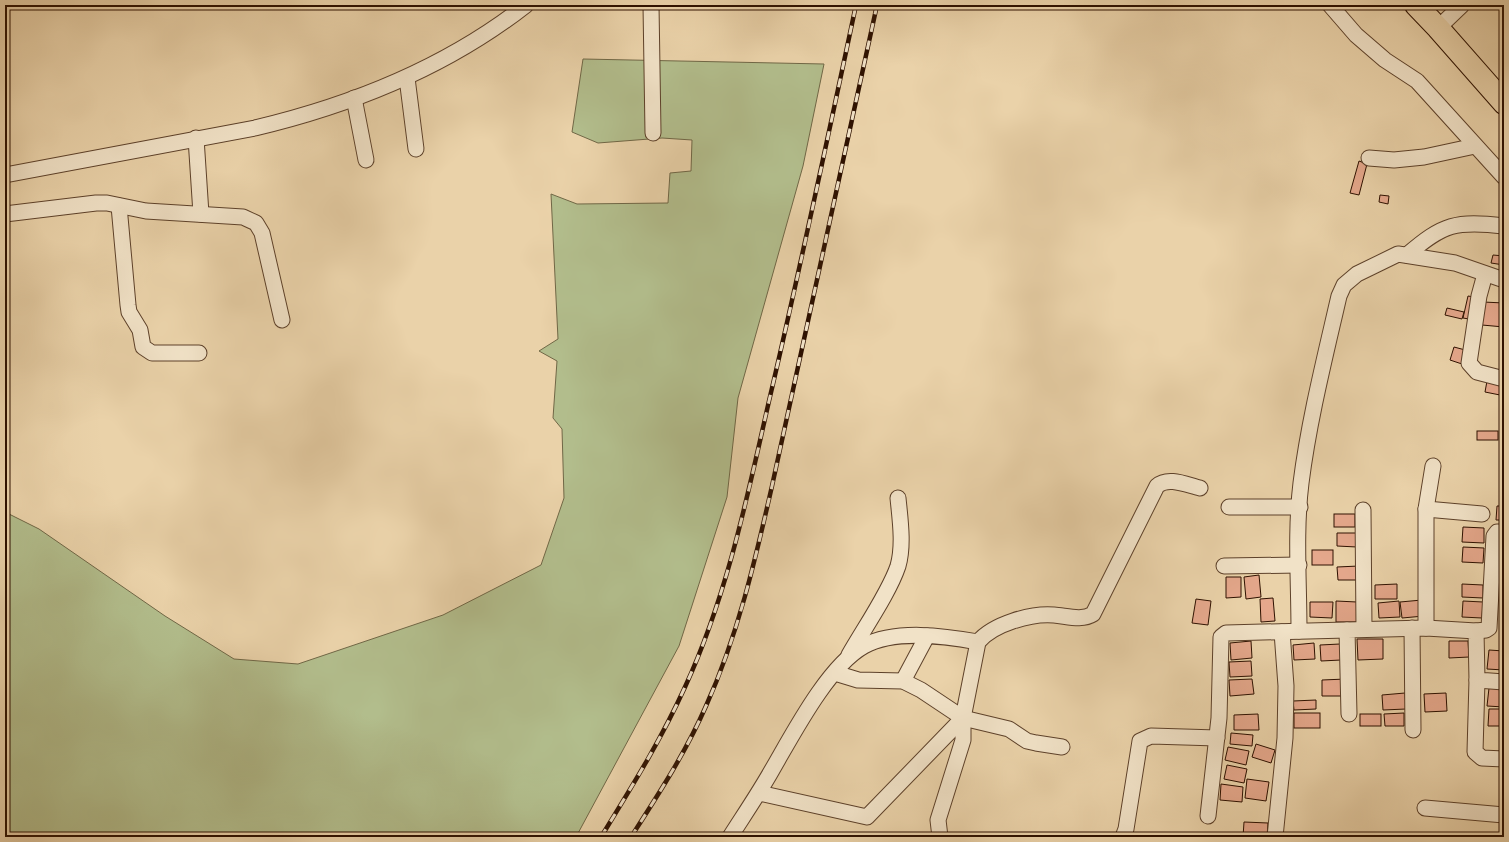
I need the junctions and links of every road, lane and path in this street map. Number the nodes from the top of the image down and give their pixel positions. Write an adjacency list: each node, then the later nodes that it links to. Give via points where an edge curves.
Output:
1 (526, 5): 7 (street, via 472,44)
2 (651, 5): 10 (street)
3 (1330, 5): 12 (street, via 1356,35 1385,60 1417,81)
4 (1462, 5): 6 (street)
5 (1419, 6): 6 (highway)
6 (1438, 28): 9 (highway)
7 (407, 78): 8 (street); 13 (street)
8 (354, 98): 11 (street, via 296,118); 15 (street)
9 (1504, 103)
10 (653, 133)
11 (196, 138): 16 (street); 20 (street)
12 (1475, 146): 14 (street, via 1424,157 1394,160); 17 (street)
13 (416, 149)
14 (1369, 158)
15 (366, 160)
16 (5, 175)
17 (1504, 177)
18 (118, 206): 19 (street, via 96,203); 20 (street, via 146,211); 26 (street, via 128,305 140,330 144,347 152,353)
19 (5, 214)
20 (201, 214): 25 (street, via 243,217 256,224 262,233)
21 (1504, 226): 22 (street, via 1460,224 1446,227 1430,235)
22 (1407, 254): 23 (street, via 1455,263); 32 (street, via 1394,254 1357,274 1344,285 1339,296 1316,393 1301,484)
23 (1485, 274): 24 (street); 27 (street, via 1479,296 1469,363 1477,372)
24 (1504, 280)
25 (282, 320)
26 (199, 353)
27 (1504, 379)
28 (1434, 466): 33 (street)
29 (1200, 488): 46 (street, via 1168,481 1158,486 1093,614 1083,618 1052,614 1028,616 982,637)
30 (898, 498): 47 (street, via 898,565 891,582)
31 (1229, 507): 32 (street)
32 (1300, 507): 37 (street)
33 (1426, 509): 35 (street); 39 (street)
34 (1363, 510): 40 (street)
35 (1482, 514)
36 (1504, 532): 43 (street, via 1497,532 1494,536 1489,628)
37 (1299, 565): 38 (street); 42 (street)
38 (1224, 566)
39 (1419, 628): 40 (street); 43 (street); 54 (street)
40 (1364, 629): 41 (street)
41 (1347, 630): 42 (street); 52 (street)
42 (1299, 631): 44 (street)
43 (1476, 631): 49 (street)
44 (1282, 632): 55 (street, via 1226,633 1220,637); 65 (street, via 1286,738)
45 (927, 636): 46 (street); 47 (street, via 890,637 865,646); 50 (street)
46 (978, 642): 53 (street)
47 (847, 658): 48 (street)
48 (835, 673): 50 (street, via 858,680); 58 (street, via 810,706)
49 (1477, 680): 51 (street); 57 (street, via 1475,752 1482,758)
50 (903, 681): 53 (street, via 928,694)
51 (1504, 682)
52 (1349, 714)
53 (963, 718): 56 (street, via 1009,729 1027,741); 58 (street, via 867,816); 63 (street, via 963,740 938,820)
54 (1413, 730)
55 (1217, 738): 61 (street); 64 (street, via 1151,736 1140,741)
56 (1062, 747)
57 (1504, 759)
58 (759, 793): 62 (street)
59 (1425, 808): 60 (street)
60 (1504, 815)
61 (1208, 816)
62 (730, 837)
63 (940, 837)
64 (1123, 837)
65 (1275, 837)

